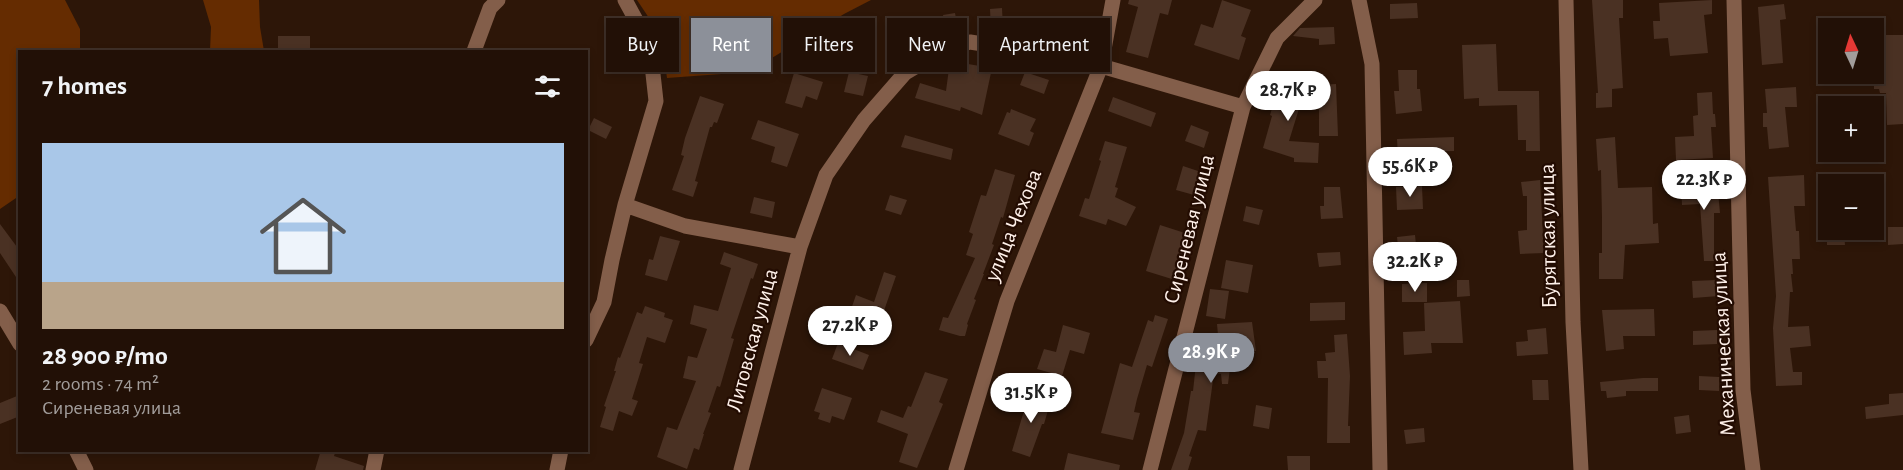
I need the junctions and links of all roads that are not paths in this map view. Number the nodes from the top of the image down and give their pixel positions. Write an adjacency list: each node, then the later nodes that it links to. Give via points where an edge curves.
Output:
1 (498, 0): 10 (street, via 490,8)
2 (625, 0): 14 (street, via 643,33 656,101)
3 (1113, 0): 8 (street, улица Чехова)
4 (1315, 0): 13 (street, Сиреневая улица, via 1277,38)
5 (1359, 0): 28 (street, via 1372,64)
6 (1566, 0): 29 (street, Бурятская улица, via 1573,322)
7 (1734, 0): 30 (street, Механическая улица, via 1743,390)
8 (1109, 18)
9 (979, 43): 15 (street, Литовская улица, via 970,42 945,50 904,73 864,120 826,175)
10 (474, 50)
11 (1110, 69): 13 (street)
12 (1098, 72): 26 (street, улица Чехова, via 1007,301)
13 (1242, 107): 27 (street, Сиреневая улица)
14 (625, 205): 15 (street, via 685,226); 17 (street, via 604,302)
15 (800, 247): 25 (street, Литовская улица)
16 (0, 311): 18 (street)
17 (588, 336)
18 (18, 341)
19 (77, 452): 22 (street)
20 (377, 452): 23 (street)
21 (561, 452): 24 (street)
22 (86, 470)
23 (373, 470)
24 (557, 470)
25 (741, 470)
26 (956, 470)
27 (1150, 470)
28 (1380, 470)
29 (1581, 470)
30 (1754, 470)

